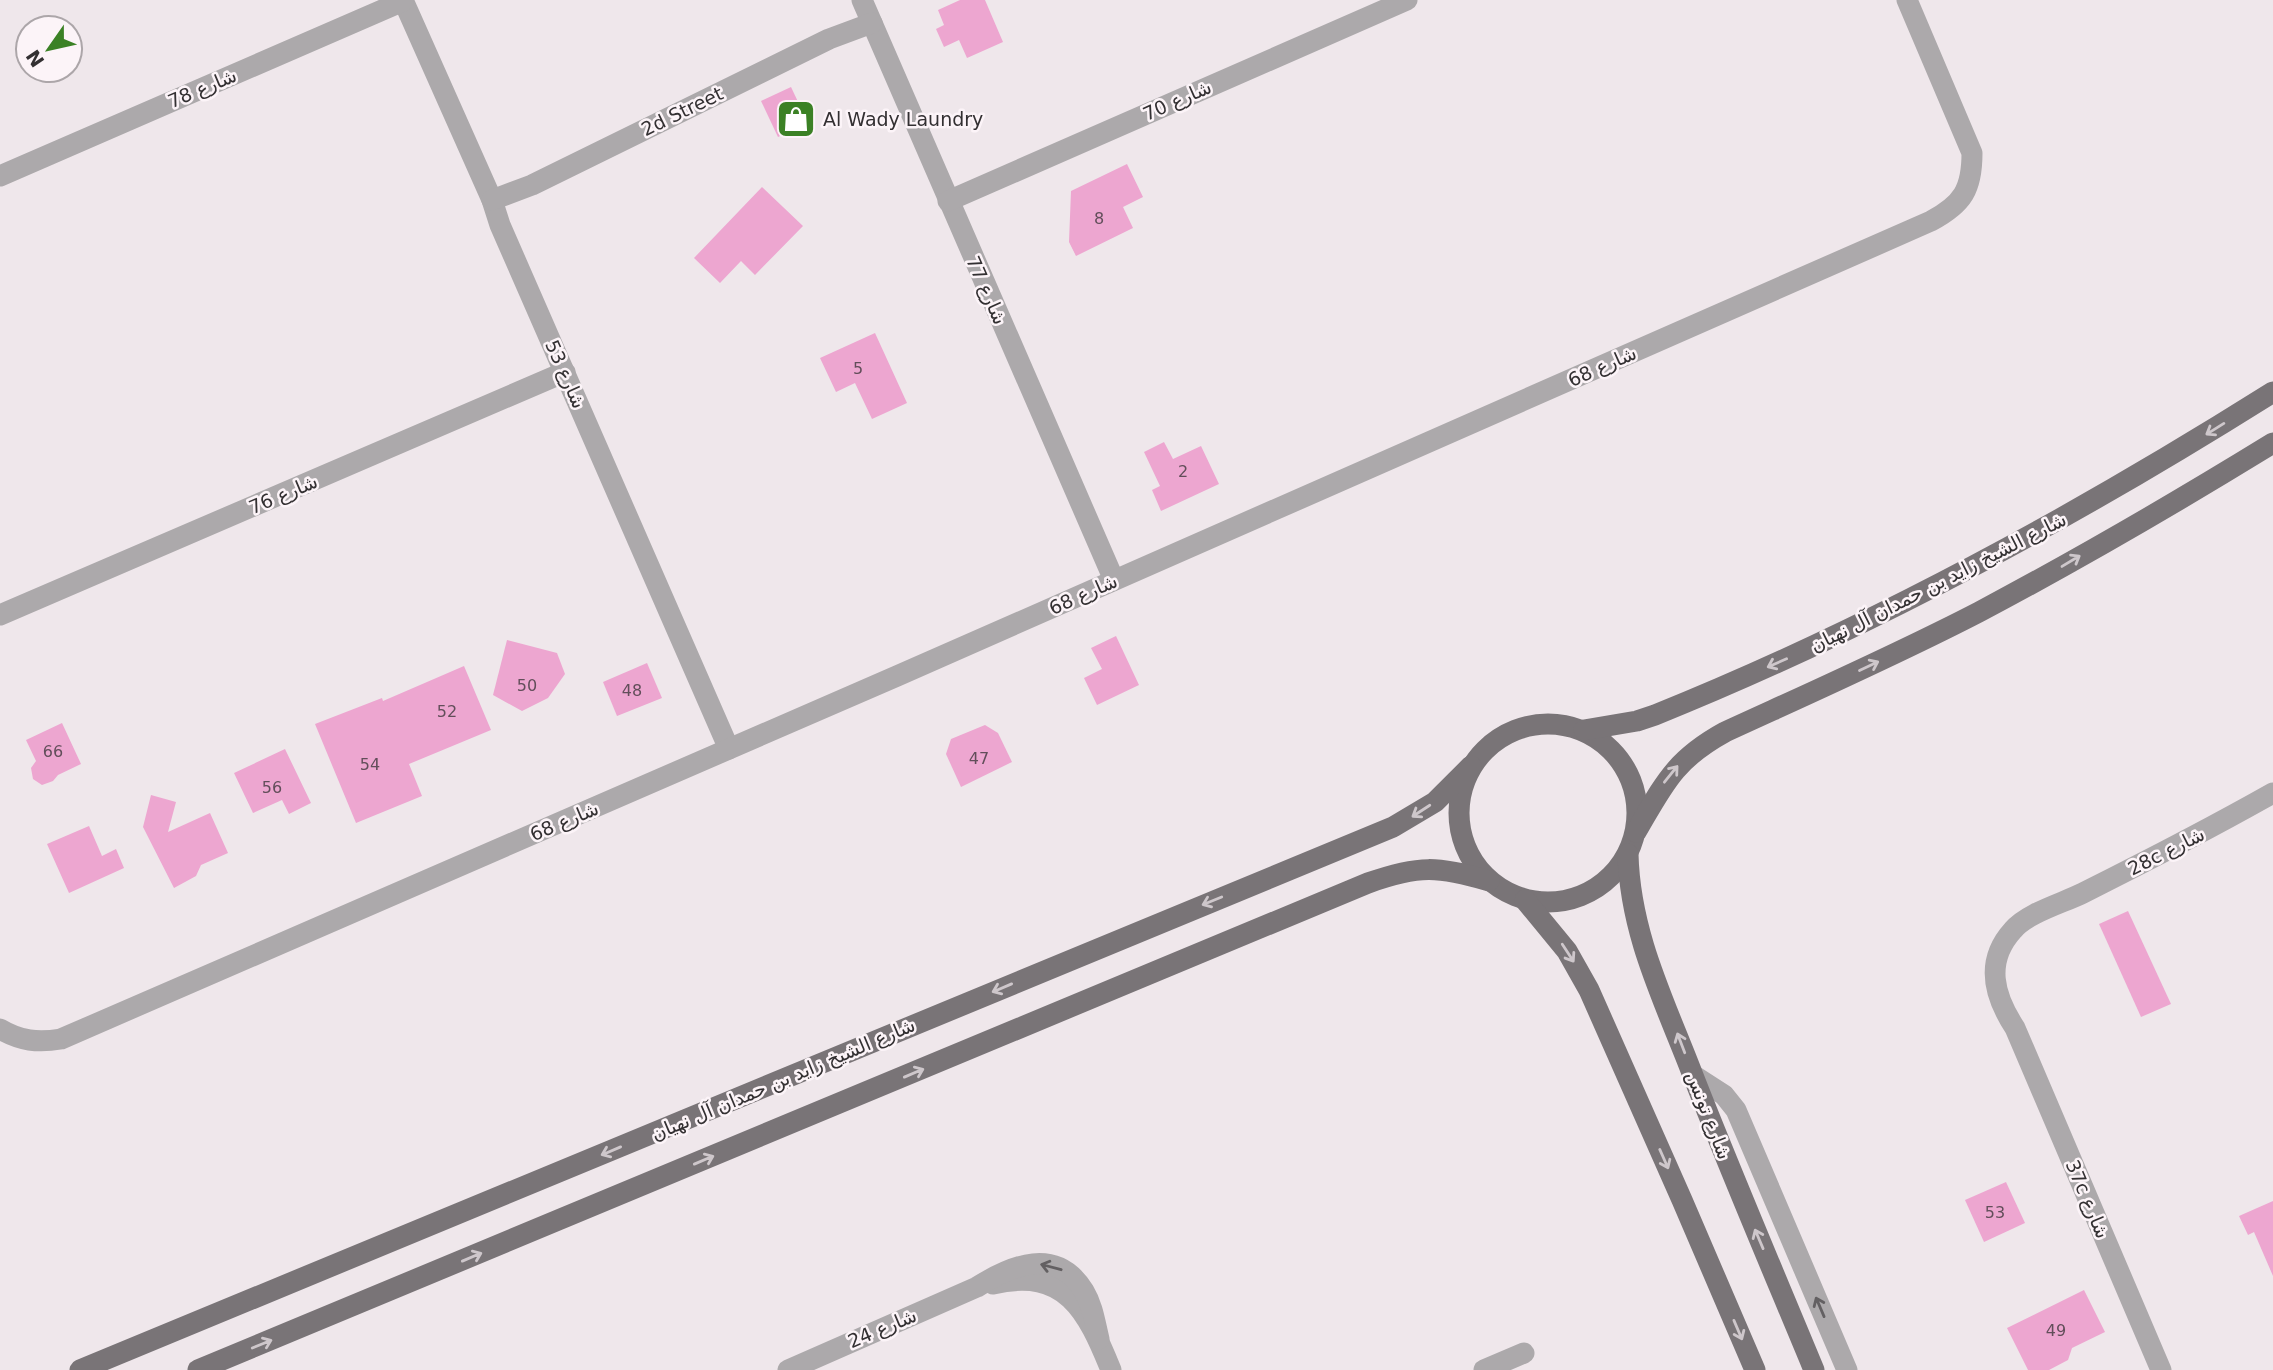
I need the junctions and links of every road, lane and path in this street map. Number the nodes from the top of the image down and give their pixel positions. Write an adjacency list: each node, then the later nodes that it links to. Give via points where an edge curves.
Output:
1 (862, 0): 5 (street, شارع 77)
2 (1406, 0): 8 (street, شارع 70)
3 (403, 1): 6 (street, شارع 78); 7 (street, شارع 53)
4 (1916, 3): 12 (street, شارع 68, via 1972,153 1972,174 1965,194 1950,211)
5 (872, 23): 7 (street, 2d Street, via 828,39 532,186); 8 (street, شارع 77)
6 (0, 176)
7 (492, 200): 9 (street, شارع 53)
8 (948, 201): 12 (street, شارع 77)
9 (565, 372): 13 (street, شارع 76); 15 (street, شارع 53)
10 (2273, 392): 14 (main road, شارع الشيخ زايد بن حمدان آل نهيان, one-way to 14, via 2037,532 1805,651 1637,721)
11 (2273, 443): 18 (main road, one-way to 11, via 1666,779 1703,744 1977,612)
12 (1114, 580): 15 (street, شارع 68)
13 (0, 615)
14 (1584, 730): 16 (main road, via 1559,724 1521,727 1488,746); 18 (main road, via 1610,748 1628,772 1637,801)
15 (729, 749): 23 (street, شارع 68, via 61,1039 28,1041)
16 (1471, 766): 20 (main road, via 1460,795 1459,827 1469,856); 26 (main road, شارع الشيخ زايد بن حمدان آل نهيان, one-way to 26, via 1435,802 1393,827)
17 (2273, 793): 22 (street, 28c شارع, via 2058,906)
18 (1636, 832): 19 (main road)
19 (1628, 854): 21 (main road, via 1595,890 1573,900); 24 (main road, شارع تونس, one-way to 19, via 1641,943 1631,899)
20 (1489, 881): 21 (main road); 27 (main road, one-way to 20, via 1368,883 1432,869)
21 (1525, 900): 31 (main road, one-way to 31, via 1561,942 1589,990)
22 (2005, 958): 34 (street, 37c شارع, via 2015,1028)
23 (0, 1029)
24 (1693, 1074): 32 (main road, شارع تونس, one-way to 24); 33 (street, one-way to 24, via 1736,1110 1724,1095)
25 (1524, 1353): 30 (street)
26 (80, 1370)
27 (198, 1370)
28 (788, 1370): 29 (street, شارع 24, via 977,1287 1020,1280 1045,1282 1065,1293 1098,1339)
29 (1111, 1370)
30 (1484, 1370)
31 (1755, 1370)
32 (1814, 1370)
33 (1847, 1370)
34 (2161, 1370)

